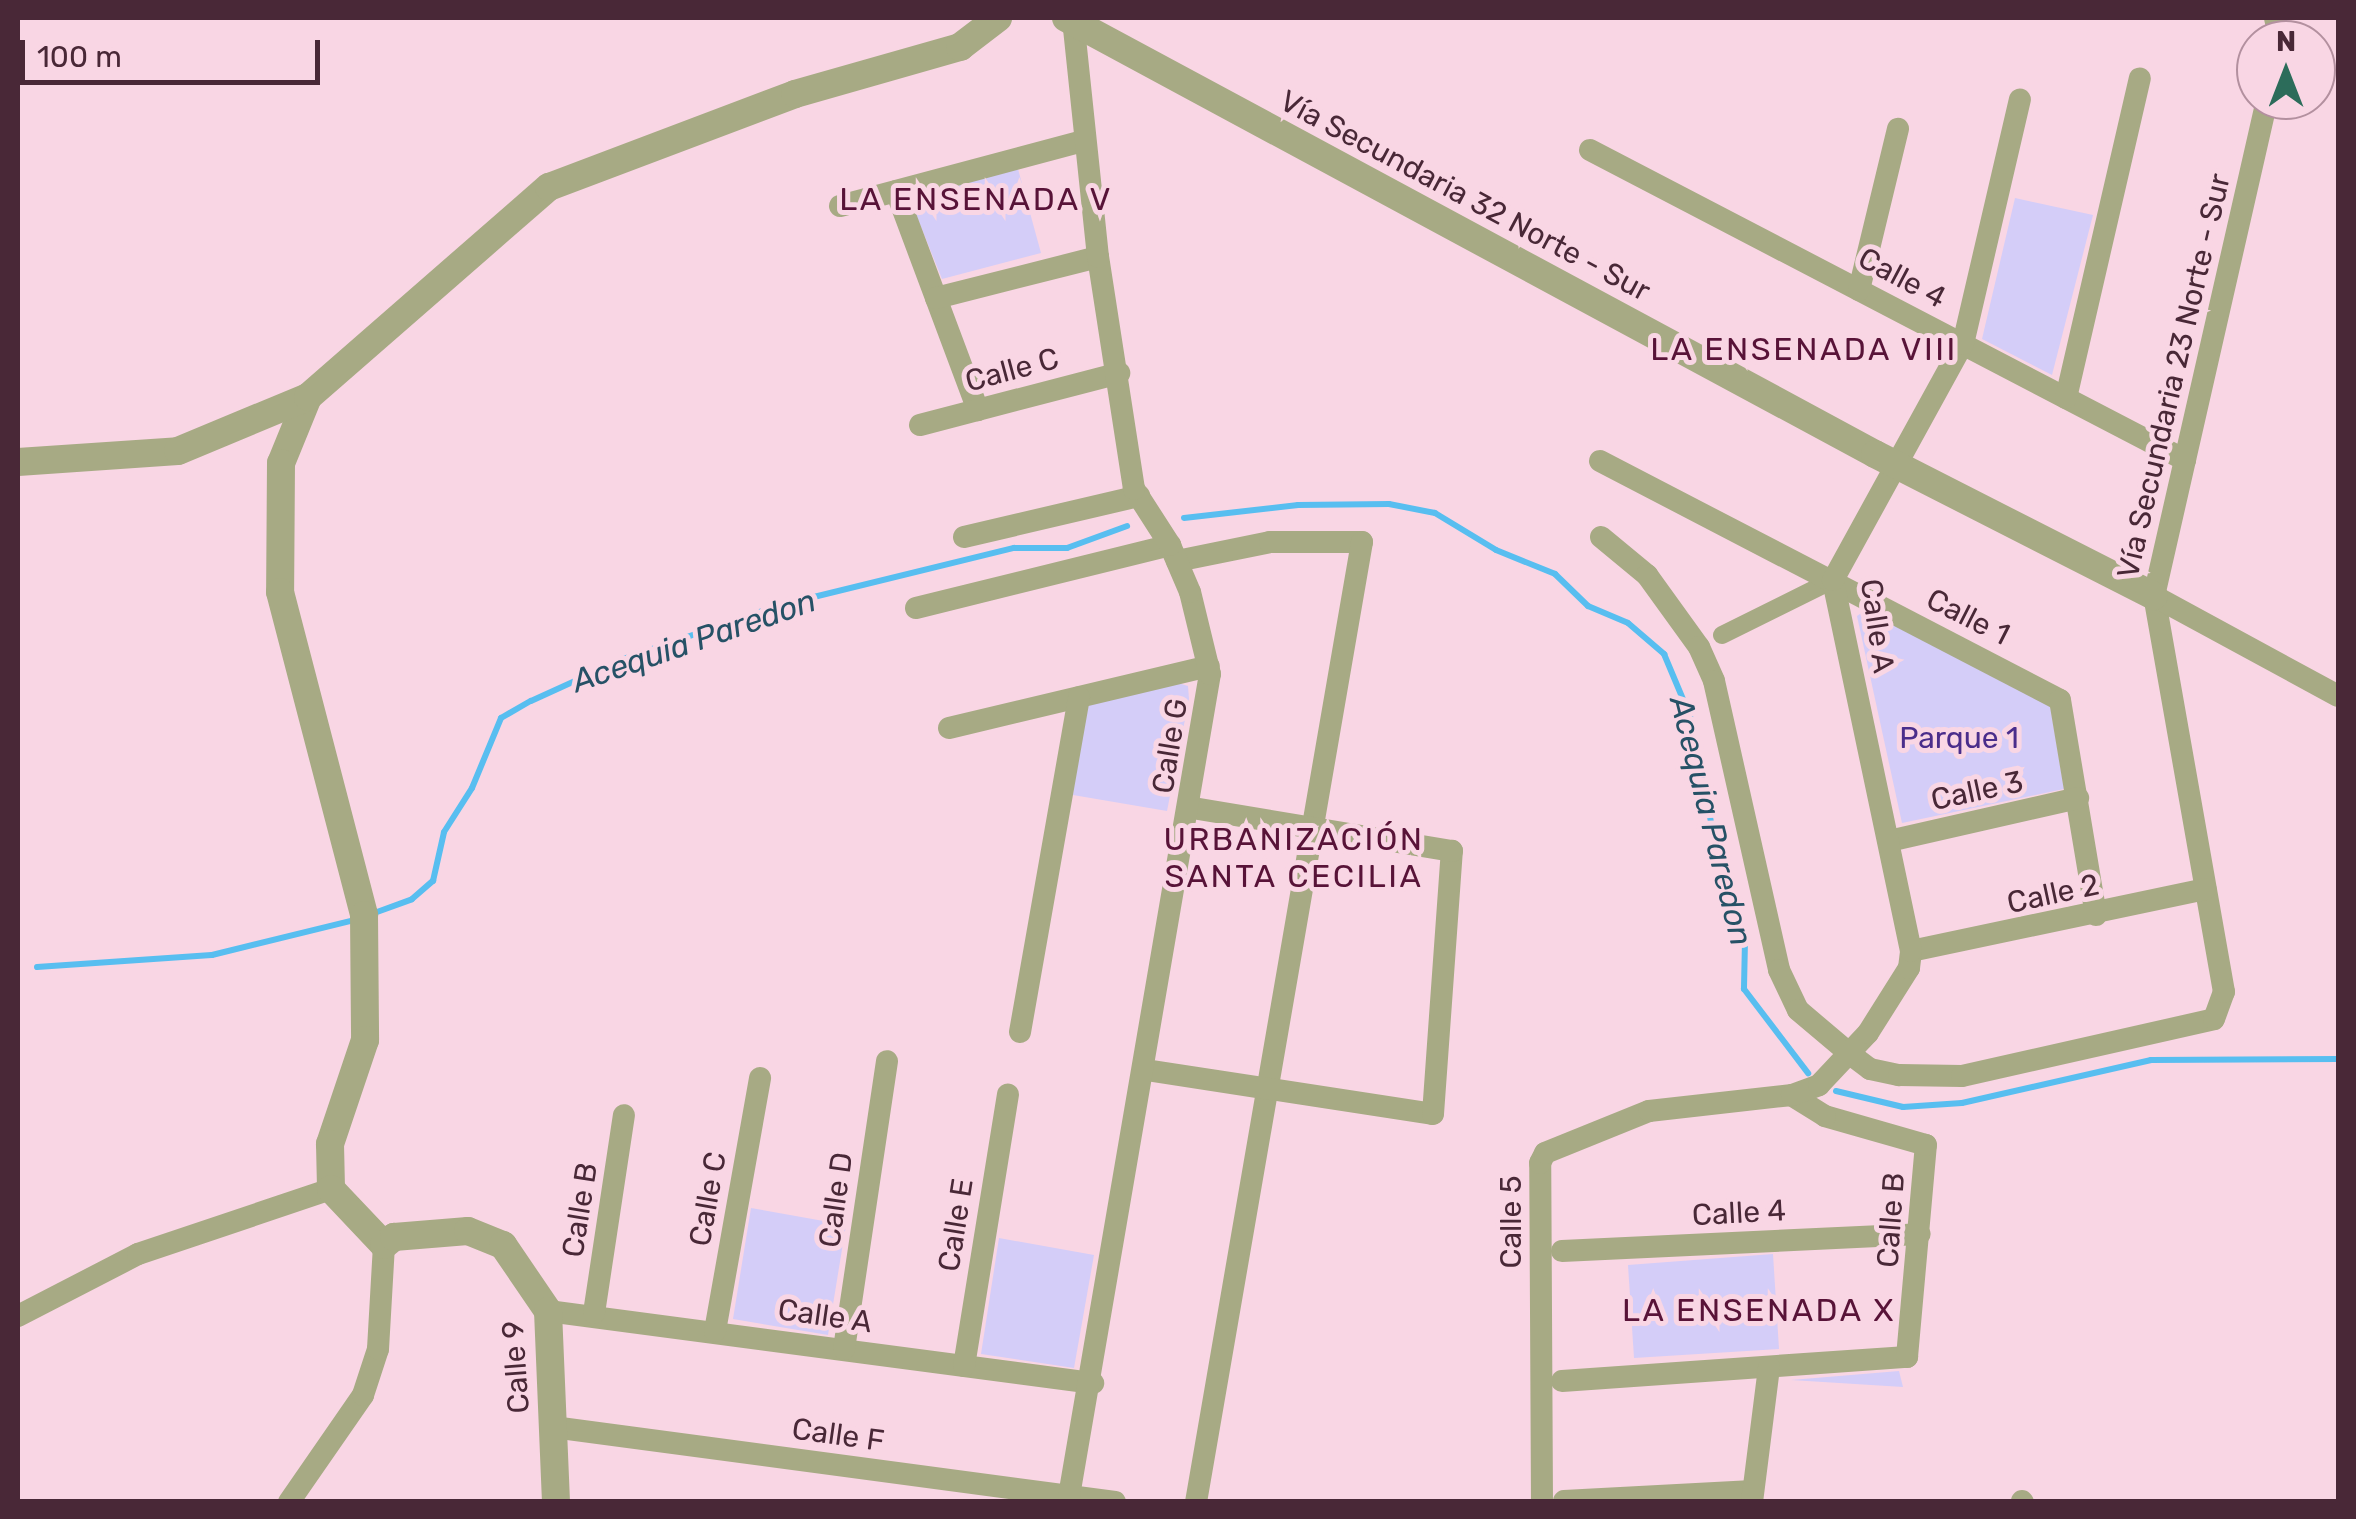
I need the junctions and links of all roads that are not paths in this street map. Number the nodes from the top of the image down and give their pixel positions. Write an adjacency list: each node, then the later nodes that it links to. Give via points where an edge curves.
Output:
1 (998, 18): 16 (street, via 960,47 795,94 549,187)
2 (1070, 19): 7 (street, Calle G); 23 (street, Vía Secundaria 32 Norte - Sur)
3 (2140, 78): 17 (street)
4 (2020, 100): 14 (street, Calle A)
5 (2262, 120): 20 (street, Vía Secundaria 23 Norte - Sur)
6 (1898, 130): 12 (street)
7 (1083, 142): 9 (street); 11 (street, Calle G)
8 (1590, 150): 12 (street, Calle 4)
9 (896, 190): 10 (street); 13 (street)
10 (840, 206)
11 (1098, 257): 13 (street); 15 (street, Calle G)
12 (1859, 290): 14 (street, Calle 4)
13 (936, 298): 18 (street)
14 (1963, 344): 17 (street, Calle 4); 23 (street, Calle A)
15 (1119, 373): 18 (street, Calle C); 24 (street, Calle G)
16 (308, 397): 22 (street, via 178,451); 52 (street, via 281,463 280,592 364,915 365,1040 330,1144)
17 (2066, 398): 20 (street, Calle 4)
18 (978, 410): 19 (street, Calle C)
19 (920, 425)
20 (2185, 460): 29 (street, Vía Secundaria 23 Norte - Sur)
21 (1600, 461): 28 (street, Calle 1)
22 (18, 462)
23 (1899, 464): 28 (street, Calle A); 29 (street, Vía Secundaria 32 Norte - Sur)
24 (1139, 496): 25 (street); 27 (street, Calle G)
25 (964, 537)
26 (1601, 537): 44 (street, via 1647,575 1699,648 1714,681 1779,970 1798,1010)
27 (1173, 553): 30 (street); 32 (street, Calle G, via 1202,622); 38 (street, via 1270,542 1362,542)
28 (1834, 580): 31 (street); 36 (street, Calle 1, via 2060,700); 39 (street, Calle A)
29 (2154, 596): 33 (street); 40 (street, Vía Secundaria 23 Norte - Sur)
30 (916, 608)
31 (1722, 635)
32 (1210, 666): 34 (street); 37 (street, Calle G)
33 (2338, 696)
34 (1079, 697): 35 (street); 43 (street)
35 (949, 728)
36 (2078, 798): 39 (street, Calle 3); 41 (street, Calle 1)
37 (1191, 808): 38 (street); 46 (street, Calle G)
38 (1313, 828): 48 (street); 48 (street, via 1452,851 1433,1114)
39 (1889, 842): 42 (street, Calle A)
40 (2206, 888): 41 (street, Calle 2); 44 (street, Vía Secundaria 23 Norte - Sur, via 2224,992 2214,1019 1962,1076 1918,1078 1870,1069)
41 (2096, 916): 42 (street, Calle 2)
42 (1912, 951): 44 (street, via 1909,968)
43 (1020, 1032)
44 (1850, 1054): 50 (street, Calle 5, via 1819,1085)
45 (887, 1061): 60 (street, Calle D)
46 (1146, 1070): 48 (street); 64 (street, Calle G)
47 (760, 1078): 59 (street, Calle C)
48 (1271, 1092): 71 (street)
49 (1008, 1094): 61 (street, Calle E)
50 (1792, 1094): 53 (street, Calle B, via 1826,1116 1926,1145); 72 (street, Calle 5, via 1649,1111 1545,1153)
51 (624, 1115): 57 (street, Calle B)
52 (332, 1189): 54 (street); 58 (street, via 138,1254)
53 (1920, 1234): 55 (street, Calle 4); 62 (street, Calle B, via 1906,1357)
54 (384, 1245): 56 (street, Calle 9, via 440,1233 488,1236 503,1245); 68 (street, via 378,1349 363,1394)
55 (1562, 1251)
56 (548, 1312): 57 (street, Calle A); 65 (street, Calle 9)
57 (594, 1314): 59 (street, Calle A)
58 (18, 1316)
59 (715, 1331): 60 (street, Calle A)
60 (844, 1349): 61 (street, Calle A)
61 (964, 1366): 64 (street, Calle A)
62 (1769, 1367): 63 (street); 67 (street)
63 (1562, 1381)
64 (1092, 1383): 66 (street, Calle G)
65 (553, 1428): 66 (street, Calle F); 69 (street, Calle 9)
66 (1069, 1496): 70 (street, Calle F)
67 (1753, 1496): 73 (street)
68 (290, 1502)
69 (556, 1502)
70 (1115, 1502)
71 (1196, 1502)
72 (1542, 1502)
73 (1564, 1502)

